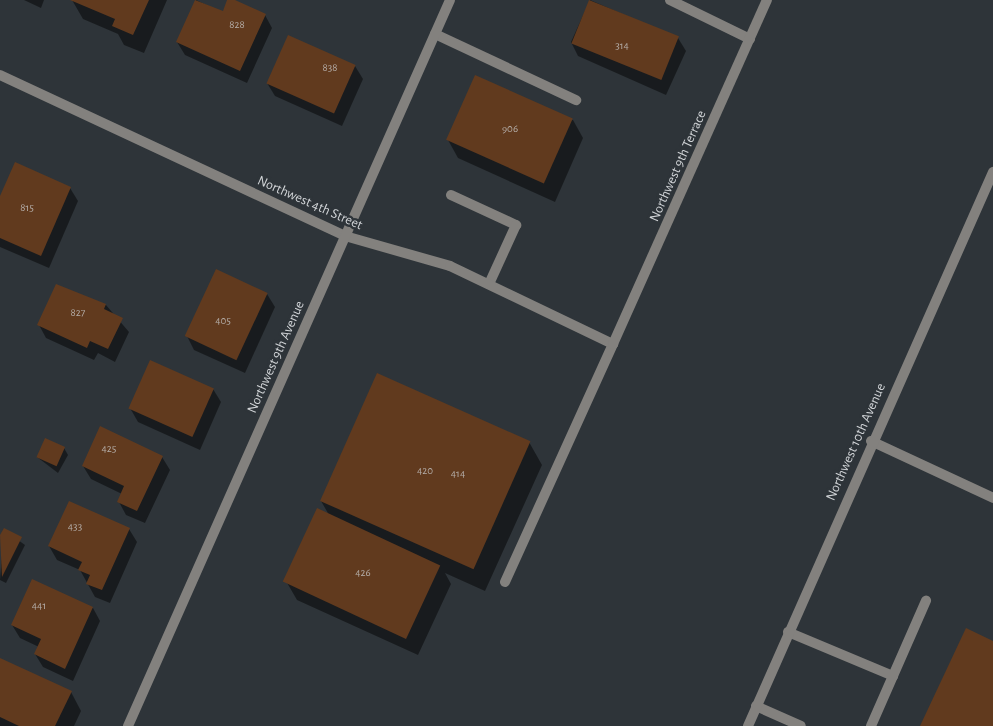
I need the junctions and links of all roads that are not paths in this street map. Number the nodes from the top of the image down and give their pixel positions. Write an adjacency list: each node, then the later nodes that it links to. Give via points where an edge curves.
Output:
1 (450, 0): 4 (street, Northwest 9th Avenue)
2 (670, 0): 5 (street)
3 (767, 0): 5 (street, Northwest 9th Terrace)
4 (435, 34): 7 (street); 10 (street, Northwest 9th Avenue)
5 (750, 39): 12 (street, Northwest 9th Terrace)
6 (0, 75): 10 (street, Northwest 4th Street)
7 (576, 100)
8 (993, 172): 13 (street, Northwest 10th Avenue)
9 (451, 195): 11 (street, via 516,224)
10 (345, 236): 11 (street, Northwest 4th Street, via 450,266); 20 (street, Northwest 9th Avenue)
11 (488, 284): 12 (street, Northwest 4th Street)
12 (613, 344): 15 (street, Northwest 9th Terrace)
13 (871, 441): 14 (street); 17 (street, Northwest 10th Avenue)
14 (993, 498)
15 (505, 582)
16 (926, 601): 18 (street)
17 (788, 632): 18 (street); 19 (street, Northwest 10th Avenue)
18 (893, 676): 23 (street)
19 (756, 706): 21 (street, Northwest 10th Avenue); 22 (street)
20 (128, 726)
21 (748, 726)
22 (801, 726)
23 (871, 726)

